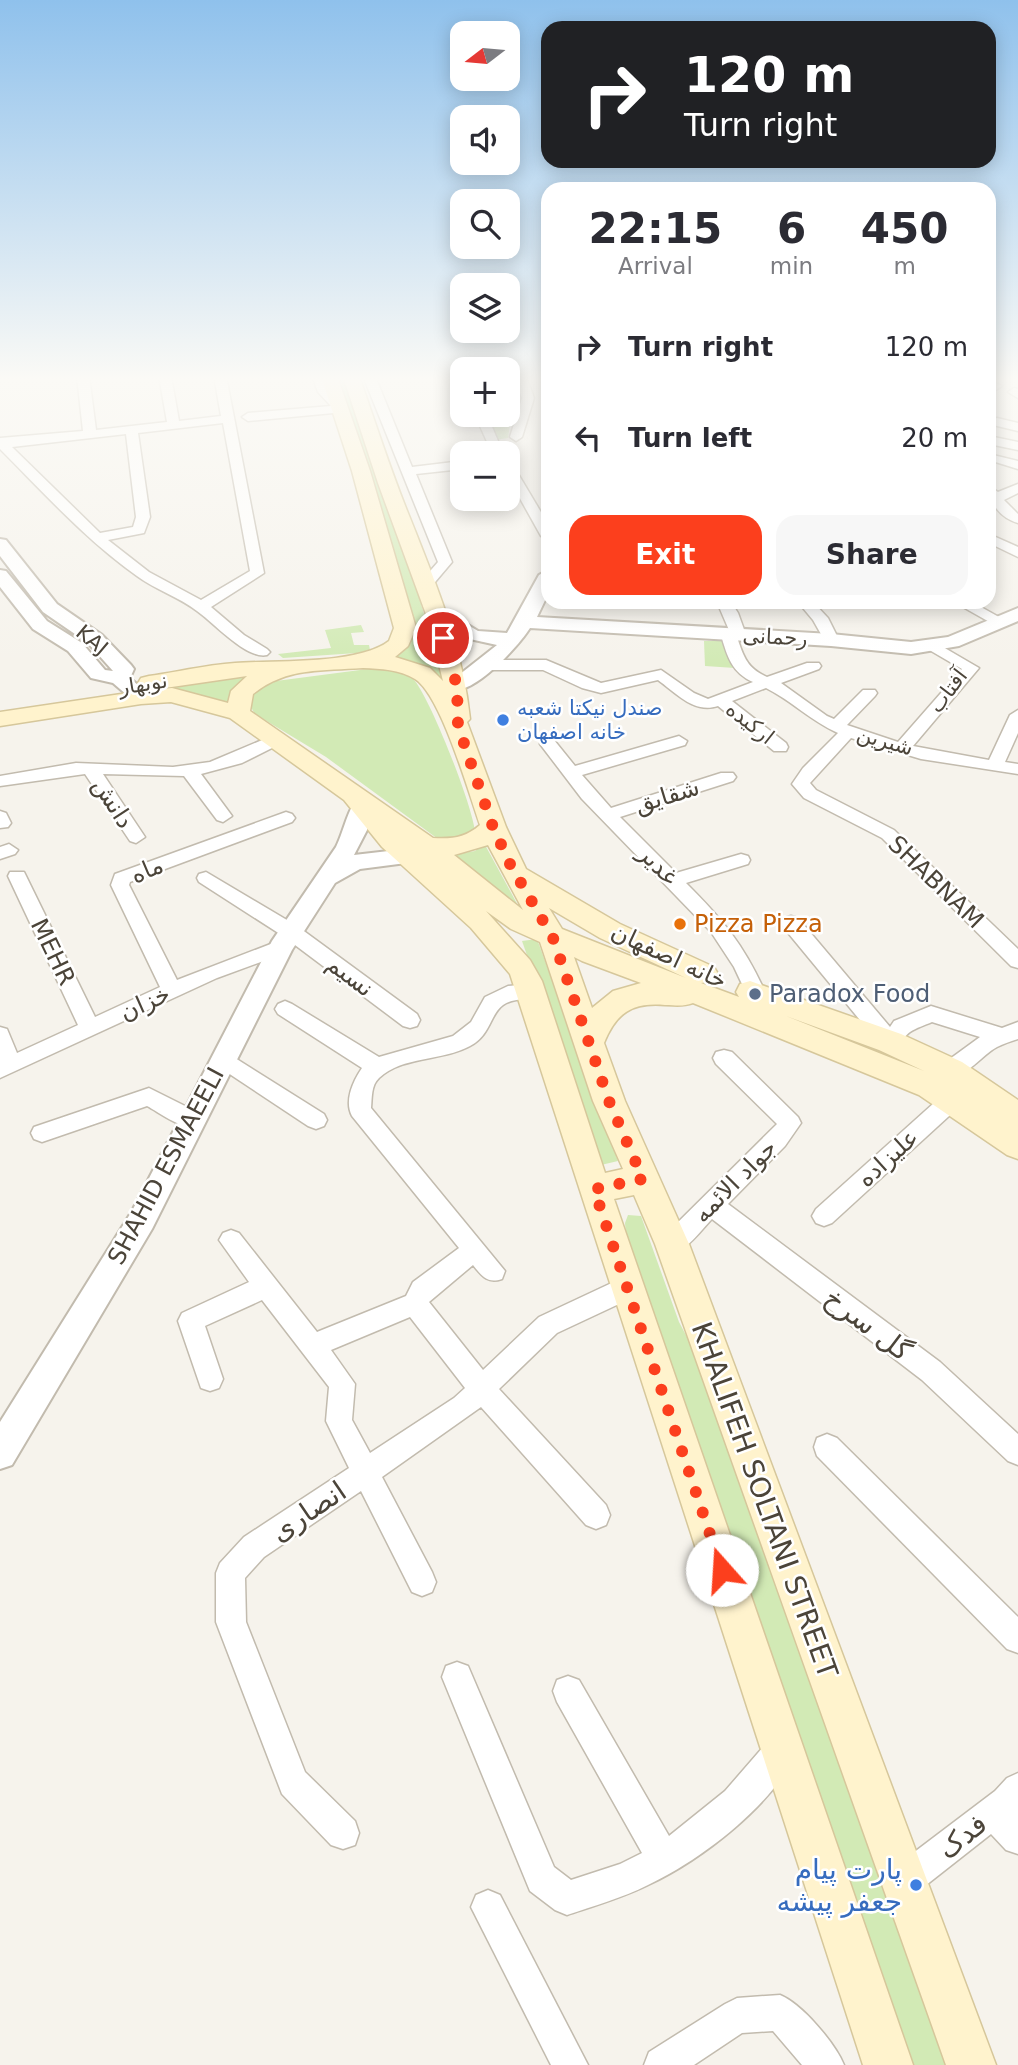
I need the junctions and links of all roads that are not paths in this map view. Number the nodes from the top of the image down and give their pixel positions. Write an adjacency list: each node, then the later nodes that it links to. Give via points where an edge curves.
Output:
1 (31, 472): 13 (street)
2 (137, 472): 13 (street, via 143,517 139,530)
3 (238, 472): 20 (street, via 257,573)
4 (361, 472): 34 (main road, via 405,628 398,647)
5 (383, 472): 18 (main road)
6 (409, 472): 18 (street, via 445,562)
7 (520, 488): 12 (street)
8 (1018, 488): 9 (street)
9 (996, 493)
10 (996, 499): 11 (street)
11 (1018, 519)
12 (541, 524)
13 (97, 538): 20 (street, via 144,575)
14 (996, 545): 16 (street)
15 (2, 550): 40 (street, KAJ, via 50,608 95,639 124,669)
16 (1018, 553)
17 (0, 575): 40 (street, KAJ, via 40,625 75,647 98,674)
18 (425, 585): 24 (main road)
19 (541, 589): 27 (street)
20 (201, 606): 33 (street)
21 (728, 609): 29 (street, شیرین)
22 (812, 609): 31 (street)
23 (975, 609): 26 (street)
24 (436, 614): 30 (street, via 463,634); 39 (main road)
25 (1018, 614): 26 (street, رحمانی)
26 (998, 621): 28 (street); 32 (street, رحمانی, via 951,642)
27 (525, 622): 29 (street, رحمانی); 30 (street)
28 (1018, 631)
29 (733, 635): 31 (street, رحمانی); 38 (street, شیرین, via 734,656 744,673)
30 (512, 639): 35 (street)
31 (831, 640): 32 (street, رحمانی, via 911,648)
32 (931, 645): 53 (street, آفتاب, via 971,668)
33 (262, 652)
34 (363, 661): 37 (main road); 47 (main road, via 400,664 422,673)
35 (486, 665): 39 (street); 42 (street, via 546,665 600,688 661,675 694,702)
36 (813, 666): 38 (street)
37 (288, 667): 40 (main road, نوبهار, via 232,670); 44 (main road, via 250,683 242,691)
38 (763, 684): 42 (street); 48 (street, شیرین, via 782,690)
39 (457, 686): 47 (main road)
40 (130, 688): 43 (main road, نوبهار); 44 (main road, نوبهار); 46 (main road, نوبهار)
41 (869, 693): 48 (street)
42 (720, 700): 52 (street, ارکیده)
43 (0, 706)
44 (238, 713): 49 (main road)
45 (1018, 715): 54 (street)
46 (0, 719)
47 (458, 726): 65 (main road, KHALIFEH SOLTANI STREET)
48 (843, 728): 53 (street, شیرین, via 876,743); 77 (street, SHABNAM, via 802,784 810,794 888,834)
49 (274, 740): 57 (street, via 236,759); 61 (main road)
50 (679, 741): 58 (street)
51 (548, 744): 58 (street, غدیر)
52 (780, 747)
53 (902, 748): 54 (street, شیرین)
54 (994, 767): 56 (street, شیرین)
55 (91, 769): 57 (street); 60 (street); 66 (street, دانش)
56 (1018, 769)
57 (188, 770): 63 (street)
58 (571, 773): 62 (street, غدیر)
59 (727, 777): 62 (street, شقایق)
60 (0, 781)
61 (357, 801): 67 (main road); 72 (street, SHAHID ESMAEELI, via 356,830)
62 (608, 815): 73 (street, غدیر)
63 (223, 816)
64 (286, 818): 78 (street, ماه, via 122,877 120,885)
65 (493, 827): 67 (main road, via 470,845); 69 (main road, KHALIFEH SOLTANI STREET)
66 (136, 837)
67 (417, 852): 72 (street, SHAHID ESMAEELI, via 355,862); 75 (main road, خانه اصفهان, via 521,922); 79 (main road, via 521,968)
68 (741, 860): 73 (street)
69 (514, 872): 75 (main road, KHALIFEH SOLTANI STREET); 80 (main road, خانه اصفهان, via 565,906 668,959)
70 (17, 876): 84 (street, MEHR)
71 (206, 878): 76 (street, نسیم)
72 (328, 878): 76 (street, SHAHID ESMAEELI)
73 (673, 881): 80 (street, غدیر, via 718,927)
74 (791, 923): 87 (street)
75 (553, 938): 81 (main road, خانه اصفهان); 88 (main road, KHALIFEH SOLTANI STREET)
76 (286, 939): 78 (street, خزان); 83 (street, نسیم); 90 (street, SHAHID ESMAEELI)
77 (1018, 961)
78 (172, 990): 84 (street, خزان)
79 (532, 991): 91 (street, via 492,1002 485,1020 470,1037); 101 (main road)
80 (756, 994): 87 (main road, خانه اصفهان)
81 (723, 1003): 88 (main road, via 668,994 623,998 606,1008); 94 (main road, خانه اصفهان, via 872,1061)
82 (285, 1009): 91 (street)
83 (410, 1020)
84 (90, 1028): 92 (street, خزان)
85 (1010, 1033): 87 (street, via 931,1014 901,1027); 93 (street, via 988,1042)
86 (0, 1035): 92 (street, خزان)
87 (890, 1042): 93 (main road, خانه اصفهان)
88 (589, 1043): 100 (main road, KHALIFEH SOLTANI STREET)
89 (724, 1058): 102 (street, جواد الائمه, via 790,1123)
90 (224, 1059): 96 (street, SHAHID ESMAEELI); 97 (street)
91 (376, 1066): 106 (street, via 364,1081 360,1110)
92 (6, 1067)
93 (951, 1070): 95 (main road, خانه اصفهان)
94 (952, 1100): 99 (main road, خانه اصفهان); 103 (street, علیزاده)
95 (1018, 1116)
96 (193, 1120): 98 (street, via 149,1097); 116 (street, SHAHID ESMAEELI, via 142,1220)
97 (316, 1120)
98 (42, 1133)
99 (1018, 1146)
100 (643, 1179): 101 (main road); 105 (main road, KHALIFEH SOLTANI STREET)
101 (594, 1189): 109 (main road)
102 (711, 1205): 105 (street, جواد الائمه); 115 (street, گل سرخ, via 931,1371)
103 (824, 1216)
104 (231, 1240): 108 (street)
105 (672, 1244): 129 (main road, KHALIFEH SOLTANI STREET)
106 (475, 1250): 107 (street); 110 (street, via 422,1290)
107 (493, 1271)
108 (266, 1286): 111 (street); 112 (street, via 191,1321)
109 (627, 1288): 113 (street, انصاری, via 548,1325); 123 (main road)
110 (415, 1304): 111 (street); 113 (street)
111 (313, 1346): 117 (street, via 342,1384 339,1421)
112 (210, 1379)
113 (482, 1389): 117 (street, انصاری, via 463,1407); 118 (street)
114 (827, 1447): 120 (street)
115 (1018, 1452)
116 (0, 1453)
117 (365, 1472): 119 (street); 126 (street, انصاری, via 254,1547 230,1573 231,1622 293,1783)
118 (596, 1515)
119 (422, 1582)
120 (1018, 1638)
121 (457, 1677): 128 (street, via 542,1879 567,1898 638,1873)
122 (568, 1691): 128 (street)
123 (782, 1749): 128 (street, via 768,1771 710,1827); 134 (main road)
124 (1018, 1789): 125 (street, فدک)
125 (992, 1813): 127 (street); 129 (street, فدک)
126 (343, 1833)
127 (1018, 1838)
128 (663, 1857)
129 (904, 1881): 135 (main road, KHALIFEH SOLTANI STREET)
130 (488, 1907): 131 (street)
131 (570, 2065)
132 (662, 2065): 133 (street, via 737,2016 780,2013)
133 (826, 2065)
134 (888, 2065)
135 (971, 2065)

